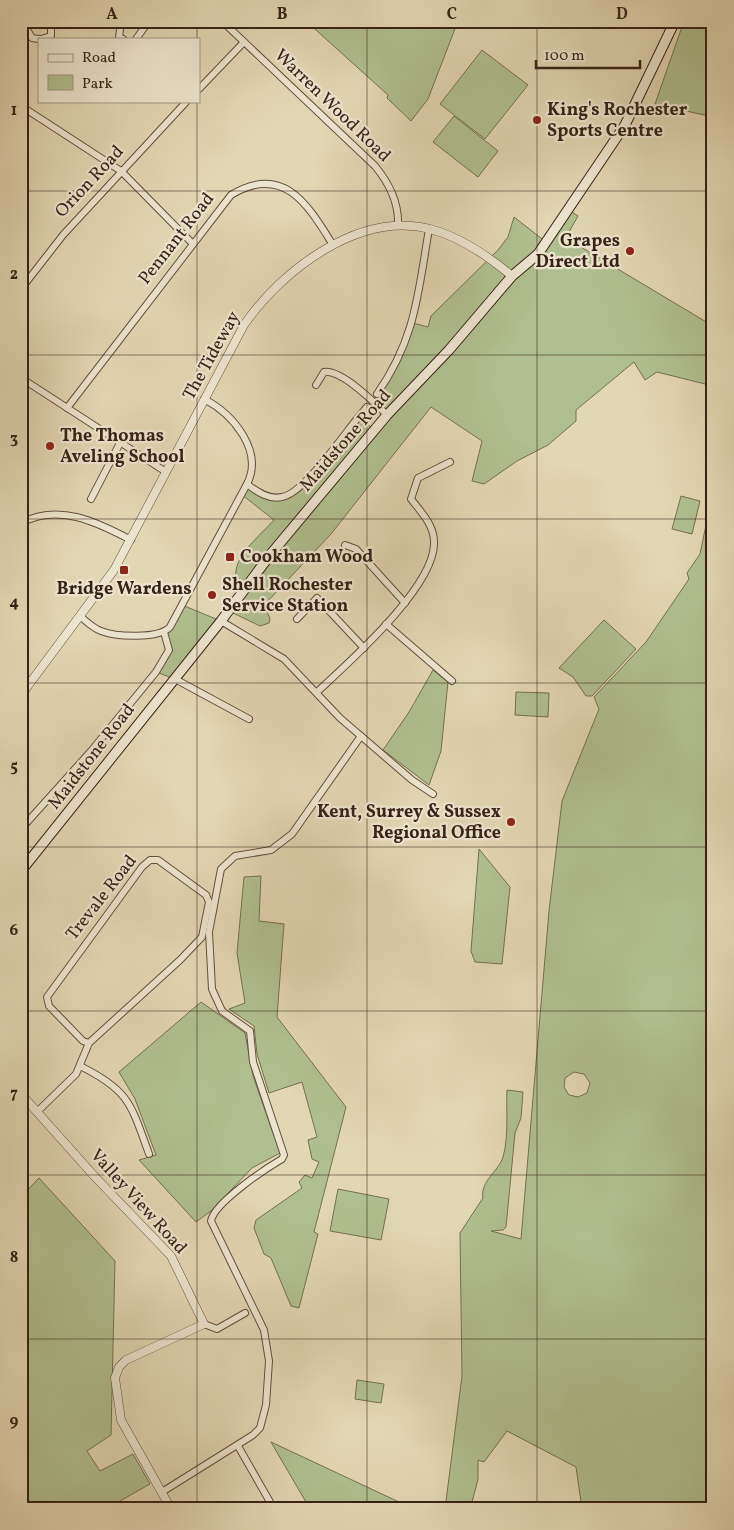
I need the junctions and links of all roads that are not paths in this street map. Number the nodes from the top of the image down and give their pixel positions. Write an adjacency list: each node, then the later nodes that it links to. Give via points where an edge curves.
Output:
1 (22, 21): 10 (street, via 32,38)
2 (51, 21): 7 (street, via 51,36)
3 (121, 21): 8 (street)
4 (150, 21): 9 (street)
5 (222, 21): 11 (street, Warren Wood Road)
6 (675, 21): 20 (main road, Maidstone Road, via 625,125 538,254)
7 (44, 38)
8 (120, 38)
9 (137, 38)
10 (38, 39)
11 (244, 42): 12 (street); 16 (street, Warren Wood Road, via 375,166 394,198)
12 (200, 88)
13 (186, 102): 15 (street, Orion Road)
14 (22, 109): 15 (street)
15 (121, 171): 18 (street); 21 (street, Orion Road, via 63,235)
16 (398, 225): 17 (street, The Tideway); 19 (street, The Tideway, via 363,233)
17 (429, 229): 20 (street, The Tideway, via 462,242 493,260); 24 (street, Maidstone Road, via 413,323 394,366)
18 (192, 243): 19 (street, Pennant Road, via 231,194 265,184 294,192 307,205); 27 (street, Pennant Road)
19 (333, 245): 25 (street, The Tideway, via 295,269 256,308)
20 (512, 276): 28 (main road, Maidstone Road)
21 (21, 289)
22 (21, 378): 27 (street)
23 (316, 385): 28 (street, via 324,372 331,371)
24 (376, 394)
25 (204, 399): 31 (street, The Tideway); 32 (street, via 226,414 251,452 252,469)
26 (367, 407): 32 (street, Maidstone Road, via 318,468 292,493 273,497)
27 (67, 408): 29 (street)
28 (388, 415): 40 (main road, Maidstone Road, via 270,555)
29 (120, 443): 31 (street); 33 (street)
30 (450, 462): 37 (street, via 418,478 411,499 431,527 434,543 431,562)
31 (166, 472): 35 (street, The Tideway)
32 (247, 484): 42 (street, via 170,627)
33 (91, 498)
34 (21, 523): 35 (street, via 48,515 84,517)
35 (131, 540): 38 (street, The Tideway)
36 (345, 545): 37 (street, via 356,549)
37 (405, 603): 41 (street)
38 (81, 617): 42 (street, via 103,632 151,636); 47 (street, The Tideway)
39 (297, 619): 43 (street, via 317,598)
40 (221, 622): 44 (main road, Maidstone Road); 46 (street, via 284,659)
41 (386, 624): 43 (street); 45 (street)
42 (164, 632): 51 (street, Maidstone Road, via 169,650 160,666 92,750)
43 (364, 648): 46 (street)
44 (175, 679): 48 (street); 52 (main road, Maidstone Road)
45 (452, 681)
46 (317, 692): 49 (street)
47 (21, 695)
48 (249, 719)
49 (361, 736): 50 (street); 60 (street, via 292,834 271,850 236,855 225,864 211,919 209,943 214,996 224,1013 250,1031 253,1062 284,1154 282,1159 256,1174 218,1207 211,1220 263,1328 269,1359 268,1392 260,1427)
50 (433, 794)
51 (21, 829)
52 (21, 871)
53 (89, 1043): 53 (street, Trevale Road, via 202,937 209,902 206,895 158,860 150,860 142,867 47,997 49,1006 83,1041); 54 (street, Trevale Road)
54 (80, 1066): 56 (street, Trevale Road); 57 (street, via 100,1075 120,1090 135,1114)
55 (21, 1094): 56 (street, Valley View Road)
56 (38, 1112): 59 (street, Valley View Road, via 171,1256)
57 (149, 1154)
58 (246, 1313): 59 (street, via 217,1328)
59 (204, 1324): 61 (street, via 126,1360 119,1367 116,1378 121,1420)
60 (238, 1446): 61 (street); 64 (street)
61 (162, 1492): 62 (street)
62 (169, 1506): 63 (street)
63 (160, 1509)
64 (274, 1509)

